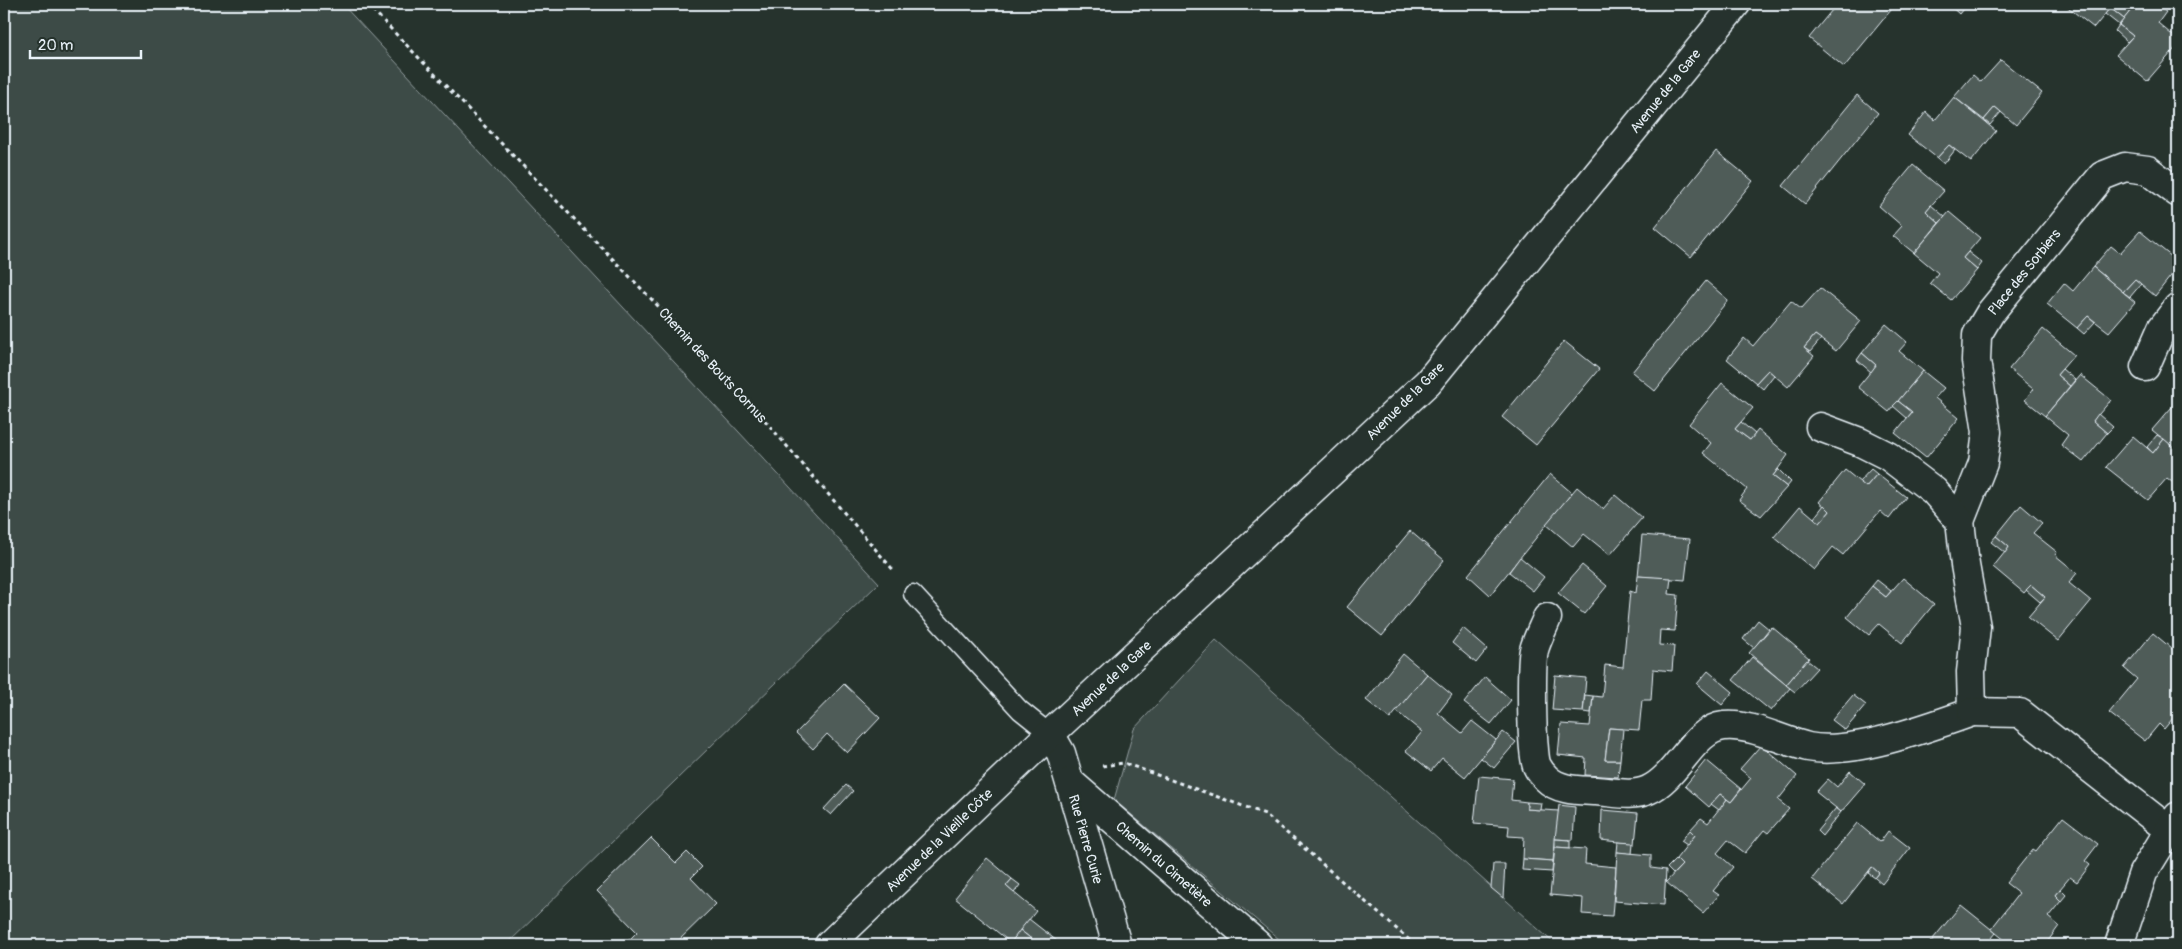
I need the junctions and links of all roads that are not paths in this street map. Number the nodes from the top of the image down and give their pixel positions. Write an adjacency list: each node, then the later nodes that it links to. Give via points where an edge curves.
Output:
1 (1736, 4): 10 (street, Avenue de la Gare, via 1428,382)
2 (2178, 193): 6 (street, Place des Sorbiers, via 2148,170 2125,167 2102,176 1990,313 1977,335 1976,344 1987,432 1983,463)
3 (2178, 307): 4 (street, via 2162,328)
4 (2145, 367)
5 (1820, 427): 6 (street, via 1888,456 1934,491)
6 (1960, 521): 9 (street, via 1976,627 1971,672)
7 (913, 594): 10 (lane, via 1020,710)
8 (1547, 618): 9 (street, via 1534,651 1532,745 1537,765 1548,779 1564,789 1632,794 1646,790 1670,774 1705,733 1719,726 1743,728 1808,747 1847,747 1923,729)
9 (1972, 712): 12 (street, via 2020,713)
10 (1050, 734): 11 (street, Rue Pierre Curie, via 1061,753); 13 (street, Avenue de la Vieille Côte)
11 (1068, 776): 14 (street, Rue Pierre Curie); 15 (street, Chemin du Cimetière)
12 (2174, 823): 16 (street, via 2144,874)
13 (829, 945)
14 (1116, 945)
15 (1258, 945)
16 (2119, 945)

